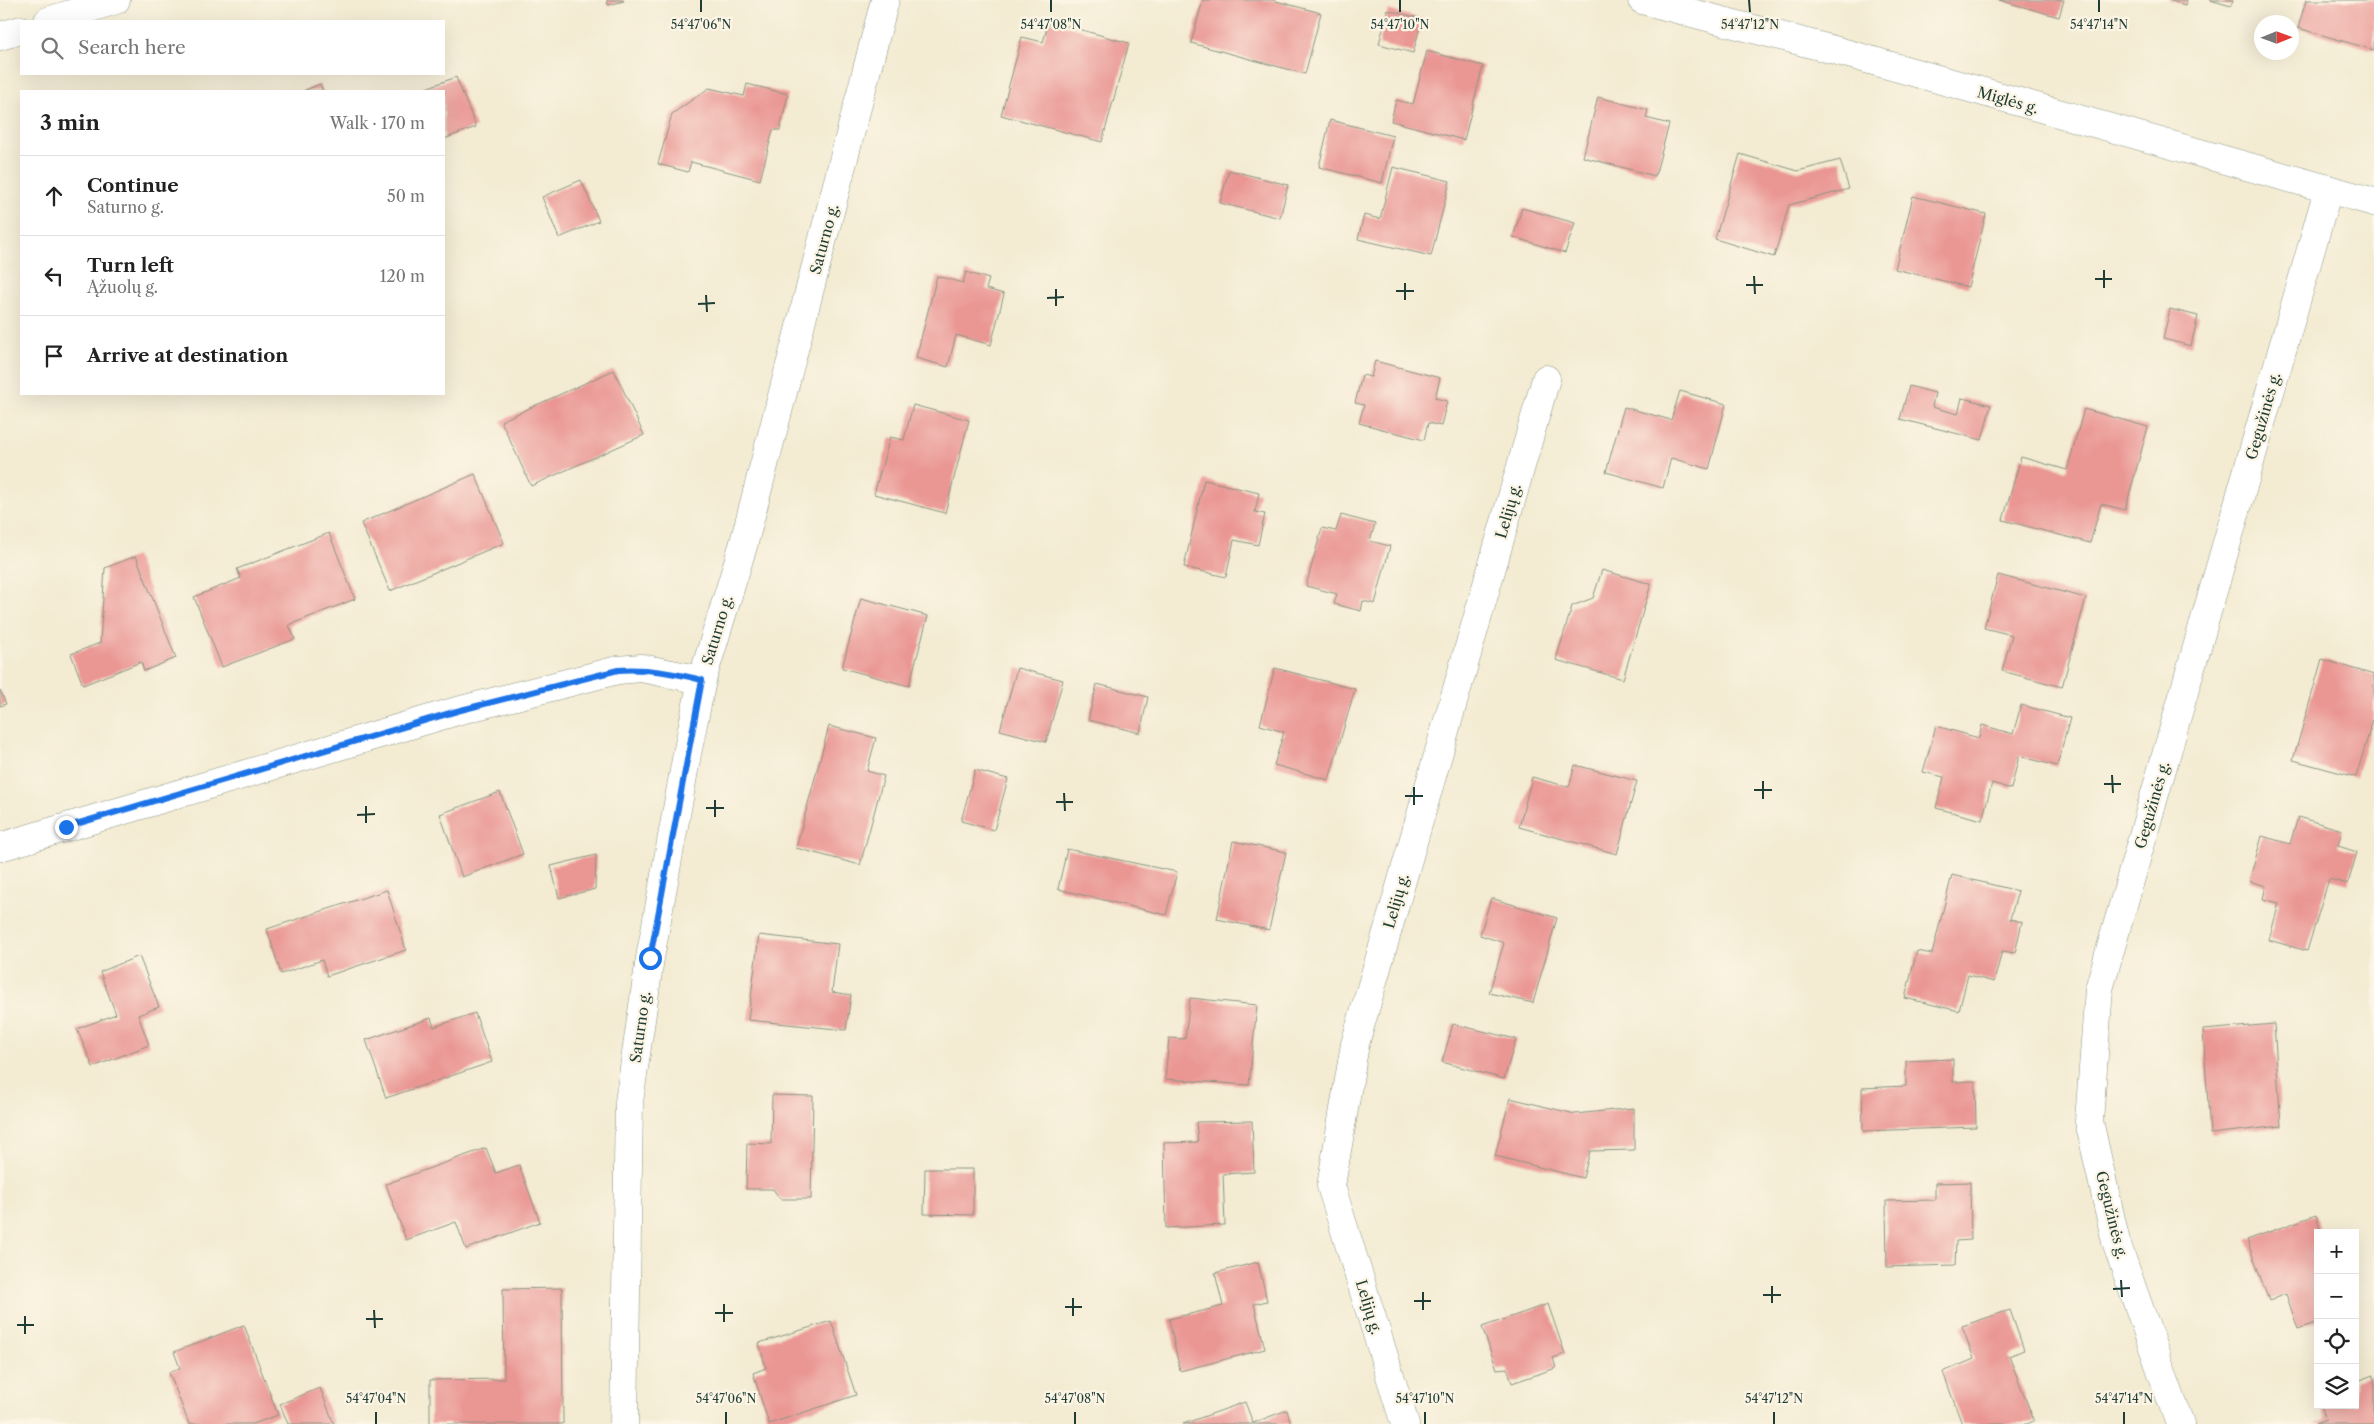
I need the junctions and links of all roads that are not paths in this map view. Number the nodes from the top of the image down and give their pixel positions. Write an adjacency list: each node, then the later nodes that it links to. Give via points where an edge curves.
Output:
1 (116, 0): 4 (street)
2 (886, 0): 10 (street, Saturno g., via 745,536)
3 (1642, 0): 7 (street, Miglės g., via 1848,54)
4 (51, 20)
5 (20, 30): 6 (street)
6 (0, 36)
7 (2328, 190): 8 (street, Miglės g.); 14 (street, Gegužinės g., via 2099,989 2089,1121 2116,1242)
8 (2374, 202)
9 (1546, 379): 13 (street, Lelijų g., via 1355,1044 1331,1186)
10 (702, 680): 11 (street, via 641,668 618,670 457,711); 12 (street, Saturno g., via 650,958 629,1102)
11 (0, 847)
12 (624, 1424)
13 (1405, 1424)
14 (2180, 1424)

